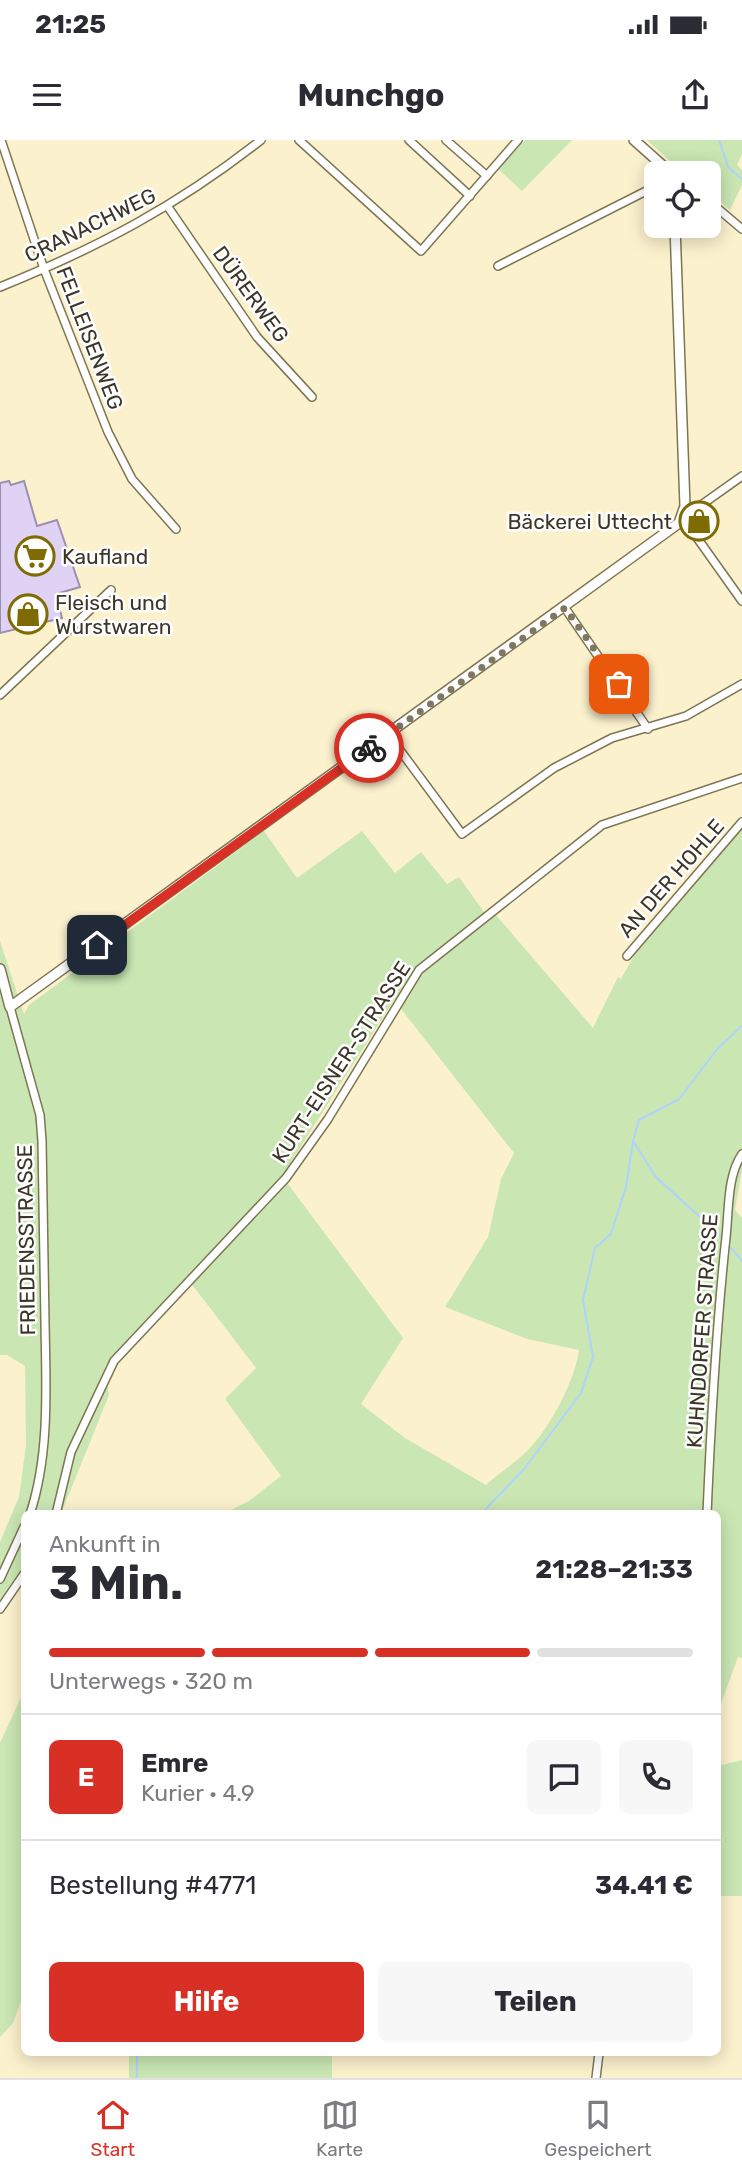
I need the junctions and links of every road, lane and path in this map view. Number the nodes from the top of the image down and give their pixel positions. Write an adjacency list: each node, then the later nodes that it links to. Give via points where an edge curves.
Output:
1 (261, 140): 12 (street, CRANACHWEG)
2 (299, 140): 11 (street, via 421,251)
3 (409, 140): 11 (street)
4 (446, 140): 9 (street)
5 (518, 140): 9 (street)
6 (634, 140): 8 (street)
7 (1, 142): 17 (street, FELLEISENWEG)
8 (658, 161)
9 (487, 176): 11 (street)
10 (644, 192): 16 (street)
11 (470, 196)
12 (168, 207): 17 (street, CRANACHWEG); 19 (street, DÜRERWEG, via 257,337)
13 (721, 211): 14 (street)
14 (742, 229)
15 (675, 238): 21 (street)
16 (498, 266)
17 (44, 269): 18 (street, CRANACHWEG); 22 (street, FELLEISENWEG, via 119,455 137,486)
18 (0, 287)
19 (312, 397)
20 (742, 476): 21 (street)
21 (683, 518): 24 (street); 25 (street)
22 (176, 529)
23 (111, 590): 27 (street)
24 (742, 601)
25 (565, 608): 28 (street); 29 (street)
26 (742, 684): 28 (street, via 697,711)
27 (0, 695)
28 (648, 729): 29 (street, via 612,738 554,768 462,834)
29 (388, 734): 34 (street)
30 (742, 778): 37 (street, KURT-EISNER-STRASSE, via 602,825 419,970 328,1119 286,1178 114,1362 71,1452)
31 (742, 822): 32 (street, AN DER HOHLE)
32 (626, 956)
33 (0, 970): 34 (street, FRIEDENSSTRASSE)
34 (10, 1007): 36 (street, FRIEDENSSTRASSE, via 40,1115 42,1141 46,1378 44,1436)
35 (742, 1154): 38 (street, KUHNDORFER STRASSE, via 732,1185 722,1270)
36 (31, 1510)
37 (57, 1510)
38 (707, 1510)
39 (21, 1533): 40 (street)
40 (0, 1578)
41 (21, 1578): 42 (street)
42 (0, 1609)
43 (599, 2056): 44 (street)
44 (596, 2078)

